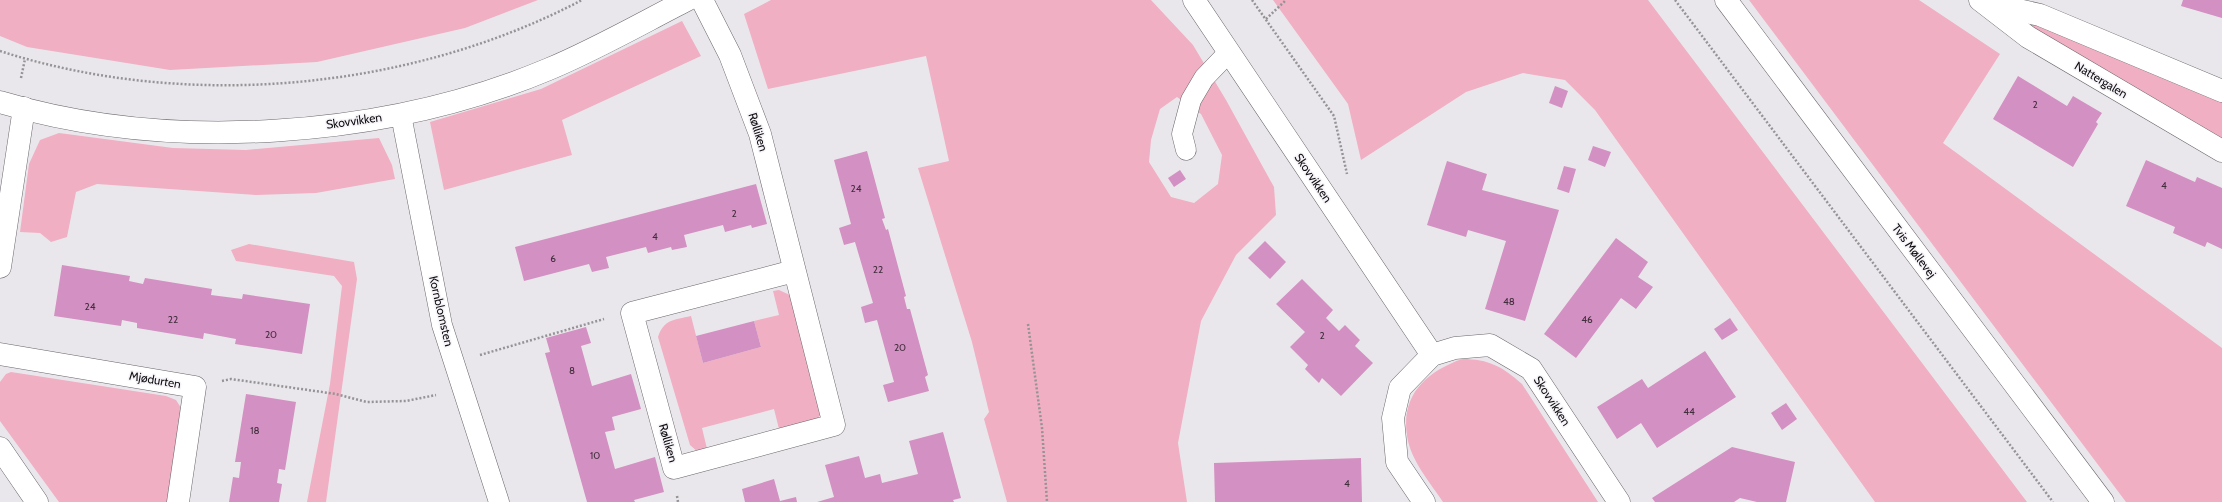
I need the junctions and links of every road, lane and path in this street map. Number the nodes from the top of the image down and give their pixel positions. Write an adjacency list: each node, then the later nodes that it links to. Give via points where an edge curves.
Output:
1 (582, 0): 11 (path, via 523,27 470,47 395,66 319,80 223,85 170,83 95,74)
2 (687, 0): 16 (street, Skovvikken, via 550,69 481,94)
3 (702, 0): 21 (street, Rølliken, via 730,54 760,134)
4 (1194, 0): 12 (street, Skovvikken)
5 (1252, 0): 10 (path)
6 (1286, 0): 10 (path)
7 (1674, 0): 36 (path)
8 (1726, 0): 37 (street, Tvis Møllevej)
9 (1983, 1): 13 (street, Nattergalen, via 2040,16); 18 (street, Nattergalen, via 2028,37)
10 (1266, 19): 19 (path, via 1334,116)
11 (0, 51)
12 (1229, 52): 17 (lane, via 1204,78 1191,100 1182,134); 25 (street, Skovvikken)
13 (2222, 91)
14 (0, 102): 15 (street, Skovvikken)
15 (24, 108): 16 (street, Skovvikken, via 119,126 208,133 305,128); 20 (street)
16 (401, 115): 26 (lane, Kornblomsten, via 442,325)
17 (1186, 150)
18 (2222, 151)
19 (1348, 180)
20 (0, 267)
21 (794, 271): 22 (street); 22 (street, Rølliken, via 834,425 674,468)
22 (632, 313): 26 (path, via 591,321)
23 (1028, 324): 33 (path, via 1042,428)
24 (0, 354): 27 (street, Mjødurten)
25 (1432, 355): 34 (street, Skovvikken, via 1400,388 1392,418 1397,462); 35 (street, Skovvikken, via 1455,348 1490,345 1531,369)
26 (454, 363): 28 (lane, Kornblomsten)
27 (194, 387): 28 (path, via 231,379 336,394 367,402 406,401); 31 (street, Mjødurten)
28 (462, 388): 32 (lane, Kornblomsten)
29 (0, 448): 30 (street)
30 (37, 502)
31 (178, 502)
32 (499, 502)
33 (1048, 502)
34 (1424, 502)
35 (1618, 502)
36 (2052, 502)
37 (2103, 502)

